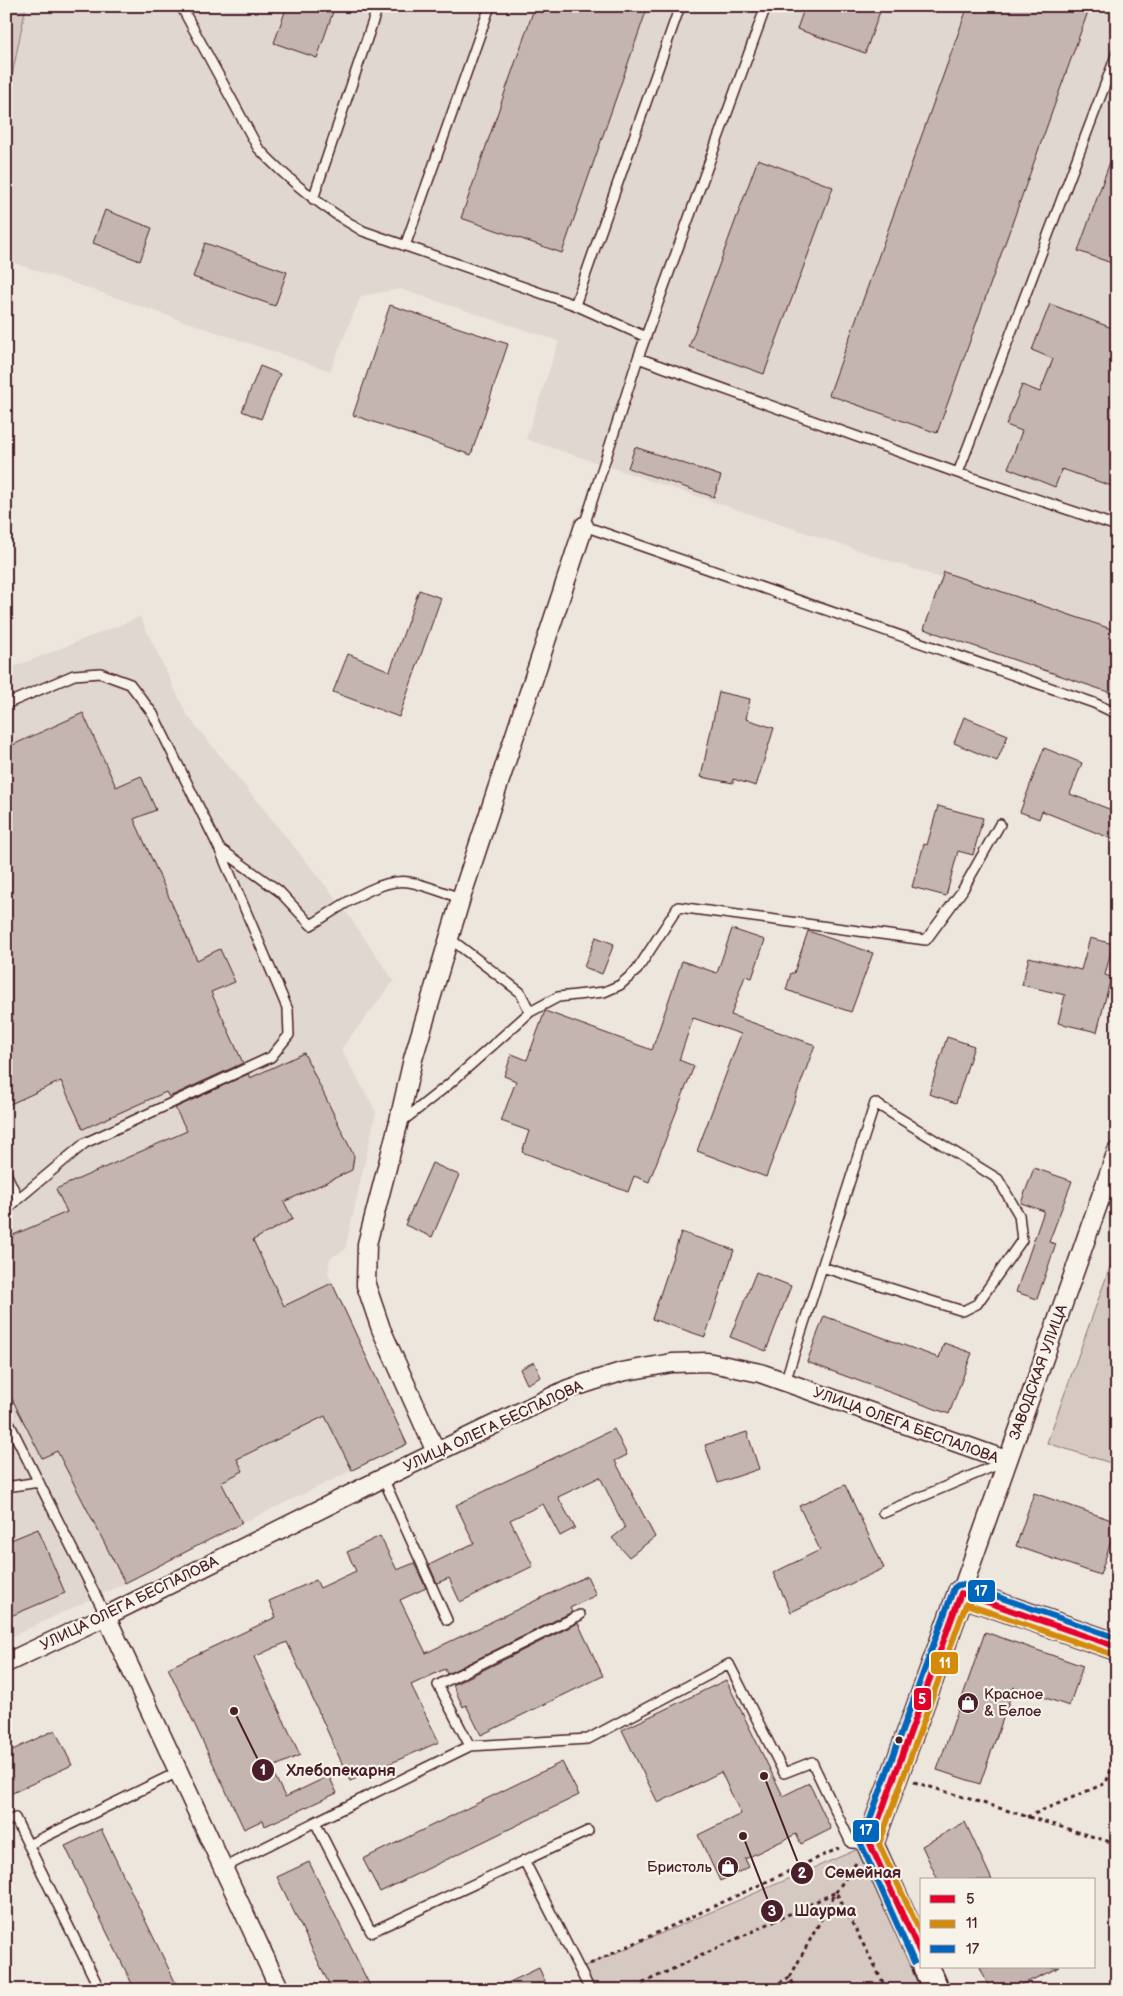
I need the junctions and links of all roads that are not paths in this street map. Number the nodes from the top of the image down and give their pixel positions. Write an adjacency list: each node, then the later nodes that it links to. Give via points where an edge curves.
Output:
1 (181, 6): 7 (lane, via 258,148)
2 (378, 6): 7 (lane)
3 (490, 6): 8 (lane)
4 (680, 6): 9 (lane)
5 (766, 6): 10 (lane)
6 (1117, 53): 12 (lane)
7 (313, 198): 8 (lane, via 332,214 363,231)
8 (405, 246): 9 (lane)
9 (576, 305): 10 (lane)
10 (646, 337): 11 (lane)
11 (638, 358): 12 (lane); 13 (lane)
12 (958, 473): 14 (lane)
13 (584, 526): 16 (lane); 19 (street)
14 (1117, 526)
15 (6, 704): 18 (lane, via 74,675 100,673 130,684 153,714)
16 (1117, 714)
17 (1000, 824): 21 (lane, via 962,891 926,940 678,907 637,970 620,985 604,992 558,997)
18 (219, 848): 19 (lane, via 280,890 311,925 368,891 390,882 408,882); 25 (lane, via 288,1010 289,1035 271,1057 85,1143)
19 (461, 898): 20 (street)
20 (449, 938): 21 (lane, via 520,992); 22 (street, via 413,1059)
21 (530, 1012): 22 (lane)
22 (398, 1125): 30 (street, via 367,1244 366,1285 381,1329)
23 (1117, 1151): 31 (street, ЗАВОДСКАЯ УЛИЦА)
24 (6, 1173): 25 (lane)
25 (18, 1199): 26 (lane)
26 (6, 1211)
27 (822, 1267): 27 (lane, via 875,1103 998,1179 1020,1215 1022,1240 977,1304 963,1311); 28 (lane)
28 (785, 1382): 30 (street, УЛИЦА ОЛЕГА БЕСПАЛОВА, via 760,1373 707,1362 672,1363 621,1372 568,1389); 31 (street, УЛИЦА ОЛЕГА БЕСПАЛОВА)
29 (6, 1417): 33 (lane)
30 (436, 1452): 32 (street, УЛИЦА ОЛЕГА БЕСПАЛОВА)
31 (1006, 1460): 35 (lane); 36 (street, ЗАВОДСКАЯ УЛИЦА)
32 (383, 1478): 38 (street, УЛИЦА ОЛЕГА БЕСПАЛОВА); 39 (lane)
33 (39, 1482): 34 (lane); 38 (lane)
34 (6, 1487)
35 (883, 1513)
36 (961, 1593): 40 (street); 48 (street, via 895,1775)
37 (580, 1615): 42 (lane, via 438,1686)
38 (106, 1616): 41 (street, УЛИЦА ОЛЕГА БЕСПАЛОВА); 43 (street)
39 (447, 1620)
40 (1117, 1648)
41 (6, 1663)
42 (470, 1746): 45 (lane); 48 (lane, via 588,1739 729,1664 784,1773 812,1762)
43 (178, 1772): 47 (lane); 50 (street)
44 (6, 1822): 47 (lane, via 15,1818)
45 (315, 1822): 49 (lane, via 370,1932); 50 (lane)
46 (588, 1830): 49 (lane)
47 (28, 1844): 53 (lane)
48 (860, 1844): 51 (street)
49 (524, 1860): 55 (lane)
50 (223, 1868): 54 (street)
51 (920, 1954)
52 (926, 1968): 56 (street)
53 (100, 1990)
54 (280, 1990)
55 (590, 1990)
56 (936, 1990)

